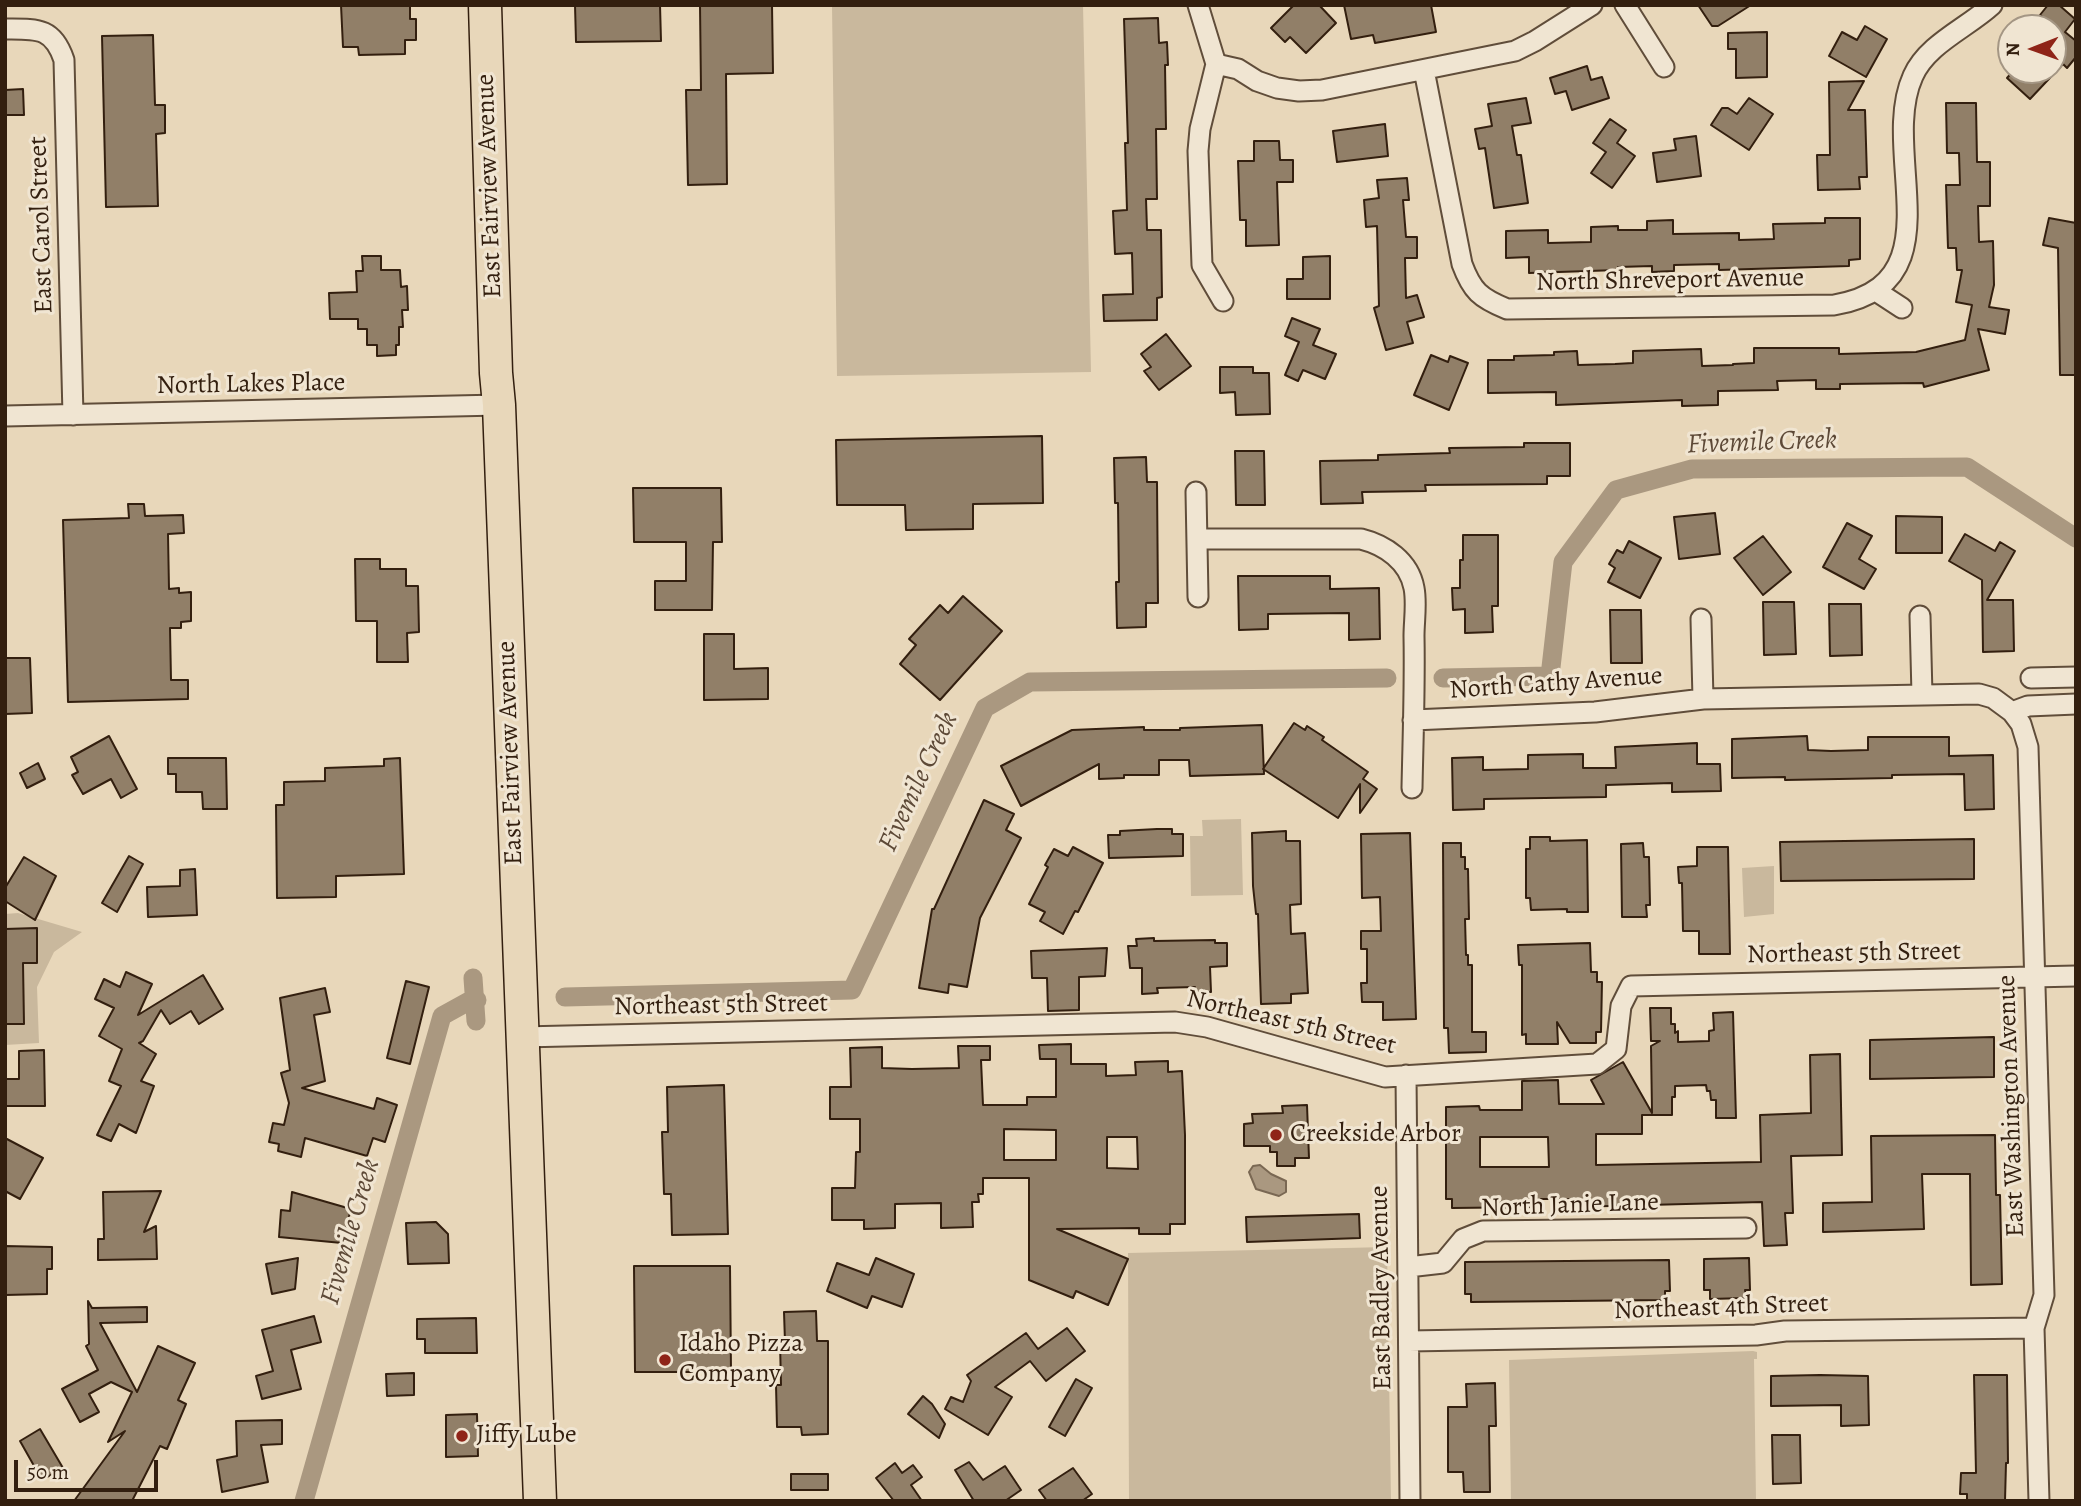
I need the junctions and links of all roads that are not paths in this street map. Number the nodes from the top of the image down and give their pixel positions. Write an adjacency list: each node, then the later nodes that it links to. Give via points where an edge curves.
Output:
1 (485, 5): 13 (main road, East Fairview Avenue)
2 (1198, 5): 7 (street)
3 (1592, 5): 9 (street, via 1515,51)
4 (1625, 5): 8 (street)
5 (1992, 5): 10 (street, via 1926,55 1914,74 1904,116 1907,233 1903,256 1892,276)
6 (5, 29): 14 (street, East Carol Street, via 42,31 52,37 64,60)
7 (1216, 64): 9 (street, via 1278,88 1299,91); 11 (street, via 1198,151 1202,265)
8 (1664, 67)
9 (1424, 71): 10 (street, North Shreveport Avenue, via 1462,264 1470,285 1486,300 1507,309 1834,305)
10 (1876, 291): 12 (street)
11 (1223, 301)
12 (1902, 308)
13 (499, 405): 14 (street, North Lakes Place); 31 (main road, East Fairview Avenue)
14 (73, 415): 15 (street, North Lakes Place)
15 (5, 416)
16 (1196, 492): 17 (street)
17 (1197, 539): 18 (street); 27 (street, via 1361,539 1391,551 1414,587)
18 (1198, 597)
19 (1920, 616): 23 (street)
20 (1700, 619): 24 (street)
21 (2076, 677): 22 (street)
22 (2031, 678)
23 (1922, 695): 24 (street, North Cathy Avenue); 26 (street, North Cathy Avenue, via 1979,694)
24 (1703, 699): 27 (street, North Cathy Avenue, via 1595,712)
25 (2076, 704): 26 (street, via 2028,706)
26 (2012, 712): 30 (street, East Washington Avenue, via 2028,747)
27 (1413, 720): 28 (street)
28 (1412, 788)
29 (2076, 976): 30 (street, Northeast 5th Street)
30 (2035, 977): 32 (street, Northeast 5th Street, via 1631,986 1621,1006 1616,1049 1597,1064); 35 (street, East Washington Avenue, via 2044,1295)
31 (522, 1037): 32 (street, Northeast 5th Street, via 1175,1022 1385,1077); 37 (main road, East Fairview Avenue)
32 (1406, 1075): 34 (street, East Badley Avenue)
33 (1746, 1228): 34 (street, North Janie Lane, via 1483,1231 1463,1239 1443,1263)
34 (1408, 1267): 36 (street, East Badley Avenue)
35 (2034, 1328): 36 (street, Northeast 4th Street); 39 (street, East Washington Avenue)
36 (1409, 1341): 38 (street, East Badley Avenue)
37 (540, 1501)
38 (1410, 1501)
39 (2039, 1501)

